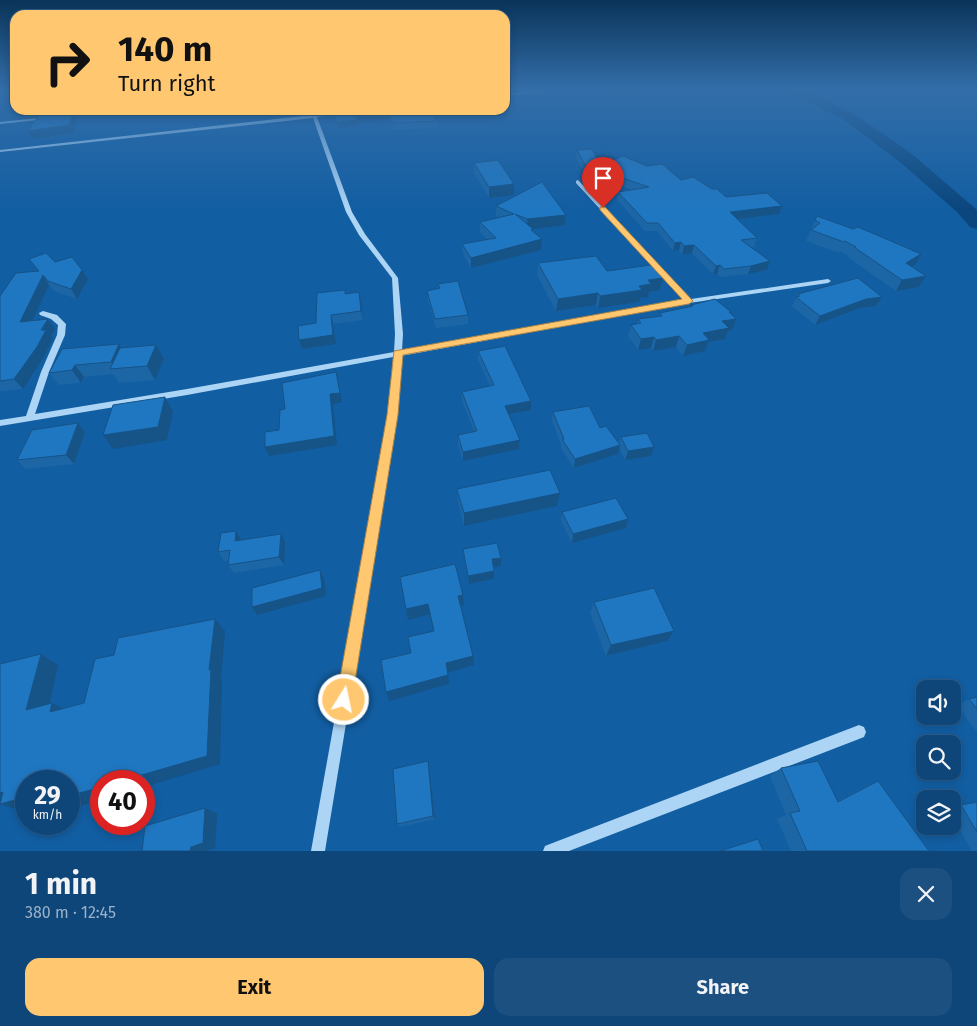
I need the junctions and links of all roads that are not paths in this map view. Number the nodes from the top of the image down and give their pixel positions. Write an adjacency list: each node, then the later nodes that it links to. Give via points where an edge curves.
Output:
1 (189, 129): 3 (street)
2 (319, 129): 8 (street, via 349,212 395,278)
3 (0, 151)
4 (578, 182): 6 (street)
5 (828, 281): 6 (street)
6 (689, 301): 8 (street)
7 (43, 314): 9 (street, via 62,324 61,335)
8 (398, 353): 9 (street); 12 (street, via 393,415)
9 (30, 417): 10 (street)
10 (0, 423)
11 (858, 732): 13 (street)
12 (318, 851)
13 (550, 851)

